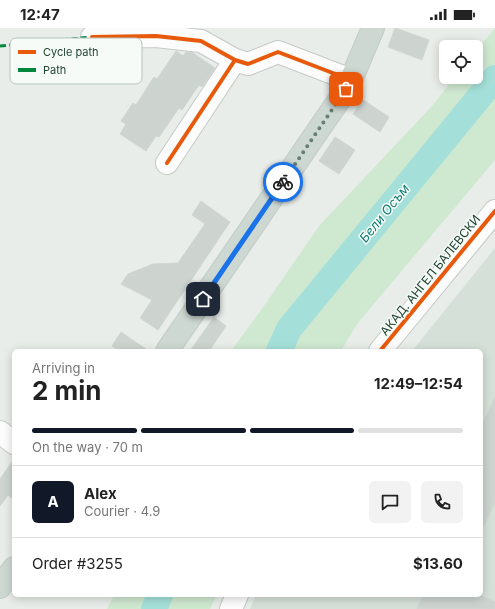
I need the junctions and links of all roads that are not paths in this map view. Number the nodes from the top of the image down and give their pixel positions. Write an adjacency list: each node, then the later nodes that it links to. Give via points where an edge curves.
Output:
1 (373, 28): 4 (main road)
2 (92, 37): 3 (street, via 156,36 201,41)
3 (235, 60): 4 (street, via 248,64 278,52); 5 (street)
4 (351, 80): 7 (main road)
5 (167, 163)
6 (495, 211): 8 (street, АКАД. АНГЕЛ БАЛЕВСКИ)
7 (168, 349)
8 (382, 349)
9 (0, 432): 10 (street)
10 (12, 441)
11 (12, 571): 12 (main road)
12 (0, 587)
13 (236, 597): 14 (street)
14 (231, 609)

